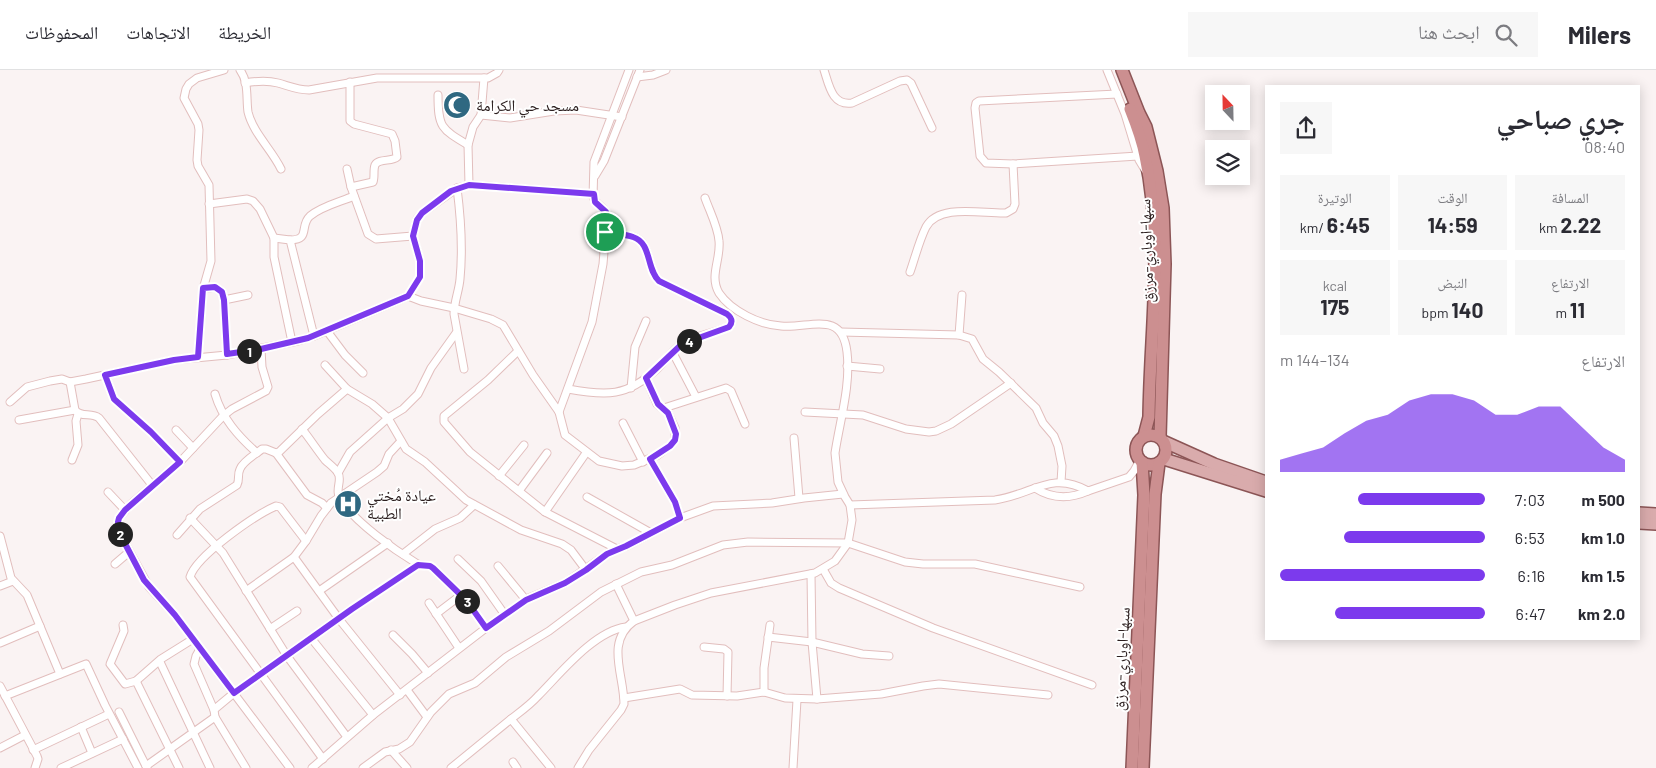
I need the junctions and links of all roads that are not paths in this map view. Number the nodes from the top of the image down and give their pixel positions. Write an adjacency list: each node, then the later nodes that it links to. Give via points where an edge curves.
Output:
1 (224, 70): 33 (street, via 197,78 189,84 184,98 199,130 197,160 209,186)
2 (240, 70): 13 (street)
3 (499, 70): 11 (street, via 492,77)
4 (629, 70): 17 (street)
5 (666, 70): 10 (street, via 654,75)
6 (824, 70): 19 (street, via 833,95 844,103 852,103 907,80)
7 (1107, 70): 14 (street)
8 (1115, 70): 25 (highway, سبها-اوباري-مرزق, via 1142,141)
9 (1122, 70): 86 (highway, سبها-اوباري-مرزق, via 1146,127 1163,208)
10 (638, 74): 18 (street)
11 (484, 78): 12 (street, via 377,78); 16 (street)
12 (350, 82): 13 (street, via 309,90 266,80); 28 (street, via 350,121 392,134 397,157 376,164 373,182)
13 (245, 83): 23 (street, via 252,122)
14 (1117, 94): 21 (street); 22 (street, via 976,103 981,158 989,163)
15 (438, 95): 20 (street, via 441,124)
16 (482, 115): 17 (street, via 510,118 576,110); 20 (street, via 473,128)
17 (612, 115): 18 (street); 26 (street, via 594,162)
18 (622, 117): 26 (street)
19 (932, 128)
20 (468, 145): 27 (street)
21 (1138, 156): 22 (street); 25 (street)
22 (1013, 164): 38 (street, via 1015,204 1011,211 1004,214 952,212 938,215 926,226)
23 (281, 169)
24 (347, 169): 28 (street)
25 (1148, 172): 84 (highway, سبها-اوباري-مرزق, via 1156,265 1149,417)
26 (595, 176): 30 (street)
27 (469, 185): 29 (street); 30 (street)
28 (351, 187): 31 (street)
29 (457, 188): 35 (street, via 422,213); 44 (street, via 462,252 459,292)
30 (594, 194): 34 (street, via 595,202 606,212)
31 (354, 196): 35 (street, via 371,237); 37 (street, via 315,213 307,219 302,237)
32 (705, 198): 47 (street, via 719,240 715,280 724,298 744,314 762,322 780,326 821,323)
33 (210, 204): 36 (street, via 241,199 253,202 260,209); 39 (street, via 212,261)
34 (605, 232): 54 (street, via 640,240 659,281 727,314 731,319 729,327 688,341); 68 (street, via 603,264 592,322)
35 (413, 236): 42 (street, via 420,261 420,277)
36 (274, 238): 37 (street); 51 (street, via 274,257)
37 (290, 240): 49 (street)
38 (910, 272)
39 (203, 288): 43 (street, via 215,287 222,292); 56 (street)
40 (248, 295): 43 (street)
41 (962, 295): 50 (street)
42 (408, 296): 44 (street); 46 (street)
43 (224, 300): 55 (street)
44 (454, 308): 48 (street); 53 (street, via 498,322 508,331)
45 (646, 321): 66 (street, via 635,347)
46 (327, 331): 49 (street); 61 (street)
47 (841, 332): 50 (street); 58 (street)
48 (456, 333): 59 (street); 78 (street, via 431,368 418,394)
49 (314, 336): 51 (street)
50 (959, 336): 65 (street, via 972,339 983,358)
51 (292, 342): 52 (street)
52 (261, 349): 55 (street); 77 (street, via 266,391)
53 (518, 351): 74 (street); 100 (street, via 443,419 470,452)
54 (673, 353): 63 (street); 70 (street)
55 (227, 354): 56 (street)
56 (198, 357): 62 (street)
57 (325, 365): 67 (street)
58 (847, 366): 60 (street); 76 (street)
59 (464, 369)
60 (880, 369)
61 (363, 373)
62 (105, 375): 64 (street); 98 (street, via 114,399)
63 (646, 378): 66 (street); 72 (street, via 656,402)
64 (70, 382): 71 (street, via 57,380 29,386); 73 (street)
65 (1011, 383): 76 (street, via 936,431 914,431 870,416); 101 (street, via 1036,408 1056,440 1062,461)
66 (631, 388): 68 (street, via 602,394)
67 (347, 389): 78 (street); 82 (street)
68 (568, 389): 74 (street)
69 (215, 394): 77 (street)
70 (696, 397): 72 (street); 81 (street, via 722,388 729,389)
71 (10, 402)
72 (664, 408): 95 (street, via 675,428 675,440 665,450)
73 (76, 412): 79 (street); 94 (street, via 78,445); 103 (street, via 98,418)
74 (559, 412): 93 (street, via 565,435)
75 (804, 412): 76 (street)
76 (842, 413): 109 (street, via 835,462)
77 (223, 416): 89 (street); 90 (street)
78 (388, 418): 87 (street); 99 (street, via 350,452)
79 (19, 420)
80 (623, 423): 95 (street)
81 (745, 424)
82 (302, 429): 91 (street); 99 (street)
83 (176, 430): 89 (street)
84 (1144, 436): 86 (highway, via 1152,434); 96 (highway, via 1136,449)
85 (794, 438): 112 (street)
86 (1162, 440): 97 (highway, via 1167,451); 102 (main road, via 1214,464)
87 (400, 441): 111 (street, via 391,450 384,466); 114 (street)
88 (524, 445): 100 (street)
89 (194, 448): 98 (street)
90 (257, 453): 91 (street, via 266,449); 120 (street, via 240,468 237,485)
91 (276, 453): 115 (street, via 307,495)
92 (547, 453): 105 (street)
93 (586, 453): 95 (street, via 612,464 634,465); 117 (street)
94 (72, 460)
95 (646, 460): 121 (street, via 675,502)
96 (1141, 461): 97 (highway, via 1152,465); 106 (street, via 1125,479); 221 (highway, سبها-اوباري-مرزق, via 1144,495)
97 (1161, 461): 108 (main road); 222 (highway, سبها-اوباري-مرزق, via 1155,494)
98 (180, 462): 103 (street)
99 (338, 473): 111 (street)
100 (500, 476): 105 (street)
101 (1061, 482): 104 (street); 106 (street)
102 (1265, 482)
103 (152, 485): 116 (street)
104 (1035, 488): 106 (street, via 1049,495 1065,497); 113 (street, via 995,500)
105 (519, 491): 117 (street)
106 (1088, 491)
107 (108, 492): 116 (street)
108 (1265, 492)
109 (843, 494): 112 (street); 113 (street)
110 (587, 497): 124 (street)
111 (339, 498): 115 (street); 128 (street, via 351,514)
112 (799, 498): 121 (street, via 772,504 714,506)
113 (850, 505): 129 (street, via 852,520)
114 (474, 506): 133 (street, via 460,518 435,529); 140 (street, via 521,530 562,544 571,550)
115 (327, 508): 127 (street)
116 (125, 510): 132 (street, via 118,525)
117 (545, 512): 131 (street)
118 (1640, 513): 119 (main road)
119 (1656, 514)
120 (190, 518): 125 (street); 130 (street)
121 (680, 518): 124 (street)
122 (1640, 523): 123 (main road)
123 (1656, 524)
124 (651, 533): 131 (street)
125 (177, 535)
126 (0, 536): 142 (street)
127 (306, 542): 130 (street, via 276,506); 134 (street)
128 (388, 543): 133 (street); 147 (street)
129 (848, 543): 139 (street, via 840,555); 143 (street, via 736,542 642,572); 145 (street, via 905,562 975,564)
130 (218, 545): 146 (street); 176 (street, via 198,564 190,577)
131 (617, 549): 140 (street)
132 (129, 552): 136 (street); 165 (street, via 149,587)
133 (403, 554): 137 (street)
134 (294, 557): 146 (street); 147 (street)
135 (458, 559): 153 (street, via 481,581)
136 (115, 564)
137 (418, 565): 148 (street, via 430,566); 154 (street)
138 (498, 566): 149 (street)
139 (823, 569): 141 (street); 178 (street, via 831,583 839,588 933,628)
140 (586, 570): 149 (street)
141 (811, 574): 155 (street, via 711,593); 166 (street)
142 (13, 581): 144 (street); 158 (street, via 27,595)
143 (616, 584): 155 (street); 194 (street, via 506,657 475,683 449,694)
144 (0, 586)
145 (1080, 587)
146 (246, 591): 161 (street)
147 (319, 591): 154 (street)
148 (461, 595): 152 (street); 160 (street)
149 (526, 600): 153 (street)
150 (429, 603): 152 (street)
151 (297, 611): 161 (street)
152 (436, 614): 168 (street)
153 (505, 615): 160 (street)
154 (339, 618): 163 (street); 185 (street)
155 (634, 621): 159 (street)
156 (123, 624): 177 (street, via 124,631 110,664 125,684)
157 (770, 625): 164 (street)
158 (40, 626): 167 (street); 175 (street)
159 (626, 627): 187 (street, via 617,647); 195 (street, via 598,639)
160 (486, 628): 168 (street)
161 (270, 629): 171 (street)
162 (393, 635): 174 (street)
163 (311, 638): 171 (street); 193 (street)
164 (768, 638): 166 (street); 181 (street)
165 (193, 639): 170 (street); 173 (street)
166 (812, 642): 172 (street, via 862,654); 188 (street)
167 (0, 643)
168 (459, 648): 174 (street)
169 (704, 648): 186 (street, via 724,648 728,652)
170 (200, 649): 182 (street); 192 (street, via 194,664)
171 (287, 656): 176 (street); 199 (street)
172 (889, 656)
173 (160, 662): 177 (street); 197 (street)
174 (428, 673): 180 (street)
175 (60, 674): 184 (street); 191 (street, via 86,664)
176 (261, 674): 182 (street); 206 (street)
177 (136, 681): 202 (street)
178 (1092, 685)
179 (0, 686): 184 (street)
180 (407, 690): 185 (street); 194 (street)
181 (764, 692): 186 (street); 189 (street)
182 (234, 693): 192 (street); 214 (street)
183 (1048, 695): 188 (street, via 940,684 881,694)
184 (5, 696): 198 (street)
185 (400, 696): 193 (street)
186 (727, 696): 187 (street, via 692,695 680,690)
187 (624, 698): 219 (street, via 621,710 588,750)
188 (817, 699): 189 (street)
189 (797, 700): 220 (street)
190 (119, 712): 207 (street)
191 (109, 714): 196 (street); 200 (street)
192 (214, 714): 197 (street); 213 (street)
193 (373, 715): 199 (street)
194 (427, 717): 204 (street, via 410,742)
195 (511, 719): 208 (street); 218 (street)
196 (81, 727): 203 (street); 205 (street)
197 (193, 733): 202 (street); 212 (street)
198 (25, 735): 201 (street); 203 (street)
199 (347, 737): 206 (street)
200 (123, 739): 205 (street); 207 (street)
201 (0, 748)
202 (170, 748): 207 (street); 211 (street)
203 (34, 750): 209 (street, via 38,760)
204 (390, 750): 216 (street); 217 (street)
205 (92, 754): 210 (street)
206 (323, 759): 215 (street)
207 (144, 767)
208 (455, 767)
209 (35, 768)
210 (61, 768)
211 (180, 768)
212 (210, 768)
213 (246, 768)
214 (290, 768)
215 (312, 768)
216 (362, 768)
217 (407, 768)
218 (551, 768)
219 (578, 768)
220 (793, 768)
221 (1132, 768)
222 (1143, 768)

